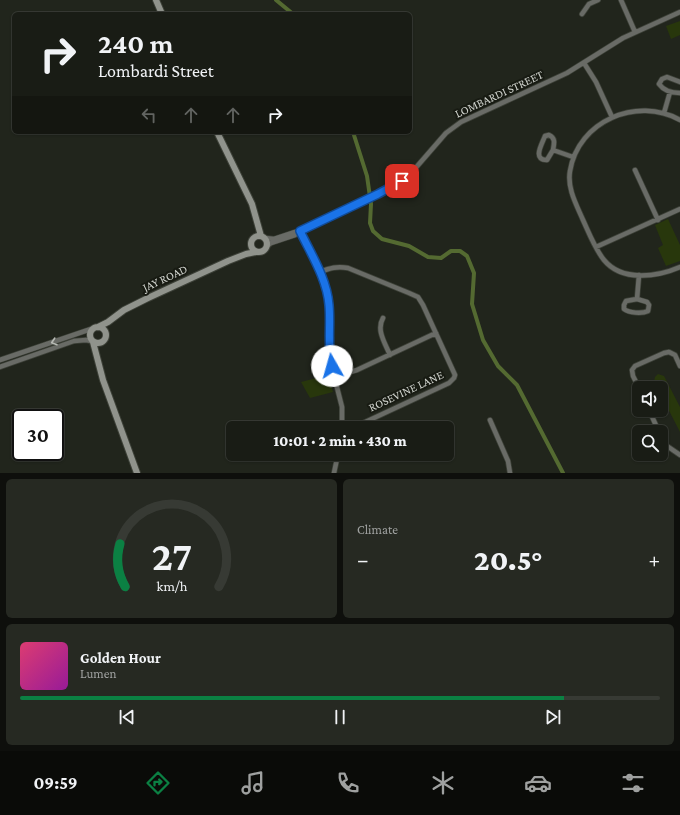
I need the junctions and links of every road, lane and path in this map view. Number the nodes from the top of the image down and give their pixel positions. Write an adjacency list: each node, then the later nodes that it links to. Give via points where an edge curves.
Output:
1 (156, 0): 4 (street)
2 (598, 0): 6 (street, via 589,4)
3 (621, 0): 7 (street)
4 (161, 12)
5 (680, 12): 7 (street, LOMBARDI STREET)
6 (582, 14)
7 (635, 32): 8 (street, LOMBARDI STREET)
8 (584, 63): 13 (street); 22 (street, LOMBARDI STREET, via 461,122 446,133 408,176 394,186)
9 (680, 82): 10 (street, via 662,79 662,88)
10 (670, 92): 11 (street); 12 (street)
11 (680, 93)
12 (664, 113): 13 (street, via 638,110); 14 (street)
13 (612, 117): 17 (street, via 597,125)
14 (680, 120)
15 (218, 134): 19 (street)
16 (553, 150): 16 (street, via 552,136 545,136 538,154 539,158 547,160); 17 (street)
17 (573, 157): 26 (street, via 569,172 573,198)
18 (635, 170): 21 (street)
19 (250, 201): 23 (street); 24 (street, via 256,228)
20 (680, 209): 21 (street)
21 (658, 220): 26 (street)
22 (299, 232): 23 (street, LOMBARDI STREET, via 274,239); 25 (street, LOMBARDI STREET); 30 (street)
23 (263, 237): 24 (street, via 256,236); 25 (street)
24 (251, 241): 27 (street, via 251,247); 28 (street, JAY ROAD, via 246,249)
25 (267, 246): 27 (street, via 263,252)
26 (596, 247): 31 (street, via 609,265 620,271)
27 (256, 252): 28 (street, JAY ROAD)
28 (228, 261): 33 (street, JAY ROAD, via 148,298)
29 (680, 267): 31 (street, via 659,274)
30 (320, 272): 38 (street, via 342,266 418,297); 46 (street, via 327,290 329,356)
31 (639, 275): 32 (street)
32 (637, 299): 32 (street, via 647,302 648,311 627,312 624,304)
33 (113, 318): 35 (street, JAY ROAD); 37 (street)
34 (383, 318): 41 (street, via 379,329)
35 (98, 327): 36 (street); 37 (street)
36 (91, 329): 39 (street, via 89,336); 42 (street, one-way to 42)
37 (106, 334): 40 (street)
38 (436, 334): 41 (street); 50 (street, ROSEVINE LANE, via 454,371 454,378 449,383)
39 (92, 342): 40 (street); 44 (street, via 74,341); 45 (street)
40 (102, 342): 45 (street, via 99,352)
41 (390, 355): 46 (street)
42 (0, 360)
43 (680, 366): 47 (street, via 675,355 664,353 635,366 632,370)
44 (0, 367)
45 (100, 369): 54 (street)
46 (334, 377): 49 (street, via 342,406)
47 (636, 381)
48 (490, 420): 56 (street, via 508,461)
49 (342, 421)
50 (367, 421)
51 (668, 447): 52 (street)
52 (680, 455)
53 (337, 461): 55 (street)
54 (136, 473)
55 (334, 473)
56 (510, 473)

